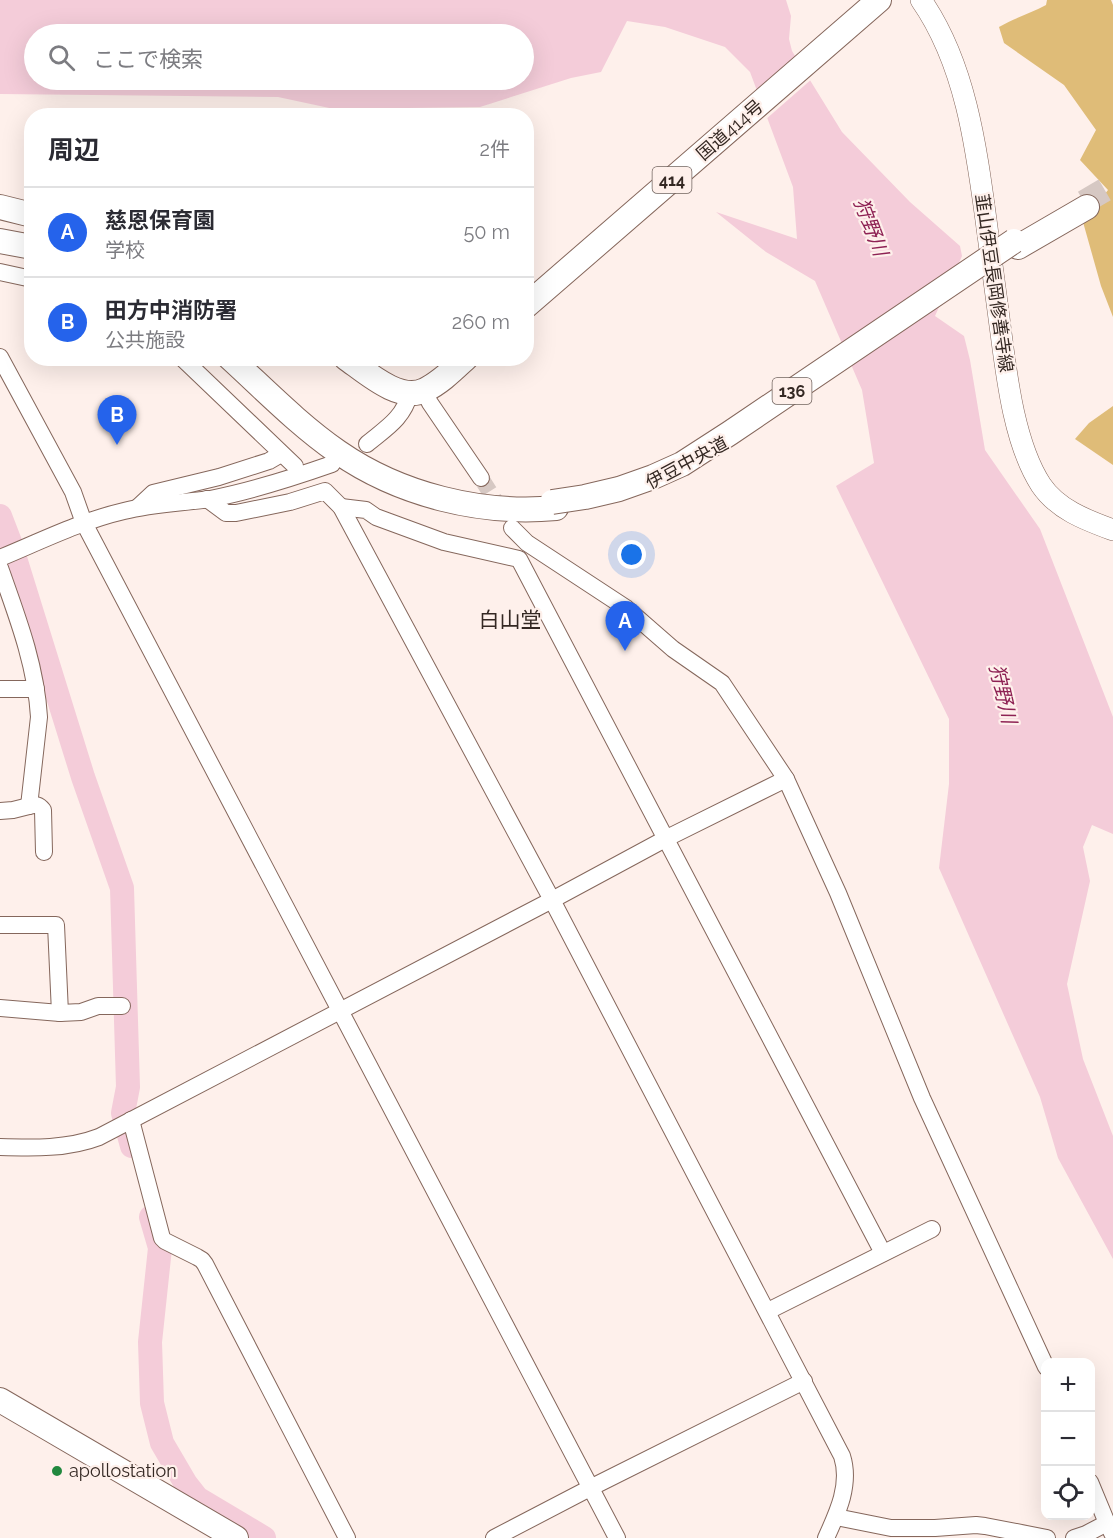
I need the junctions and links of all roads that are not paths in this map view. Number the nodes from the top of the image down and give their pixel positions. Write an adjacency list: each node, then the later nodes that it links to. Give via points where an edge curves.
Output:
1 (879, 0): 12 (highway, 国道414号 / 414)
2 (921, 0): 31 (main road, 韮山伊豆長岡修善寺線, via 953,62 970,122 1008,390 1024,449 1042,486 1054,500 1080,518)
3 (1086, 204): 26 (highway, 伊豆中央道 / 136, via 1016,244 684,469 620,495)
4 (0, 207): 5 (highway)
5 (24, 213)
6 (0, 234): 7 (highway)
7 (24, 238)
8 (0, 241): 9 (highway)
9 (24, 246)
10 (0, 272): 11 (street)
11 (24, 277)
12 (534, 299)
13 (0, 357): 29 (street, via 73,492)
14 (190, 366): 21 (street)
15 (239, 366): 26 (highway, 伊豆中央道 / 136, via 321,440 384,478 427,494 490,508 538,510)
16 (249, 366): 26 (highway, 伊豆中央道 / 136, via 344,447 387,471 429,488 467,497)
17 (358, 366): 19 (highway, via 388,387)
18 (457, 366): 19 (highway)
19 (417, 392): 20 (street, via 393,422); 24 (street, via 430,403)
20 (366, 444)
21 (281, 454): 23 (street); 27 (street, via 229,474 153,493)
22 (332, 464): 25 (street, via 280,483)
23 (295, 466)
24 (481, 478)
25 (207, 499): 27 (street); 28 (street, via 226,513 236,513 325,491)
26 (554, 505)
27 (138, 507): 29 (street)
28 (341, 507): 39 (street, via 366,510 444,542 519,559); 41 (street)
29 (84, 523): 32 (street); 45 (street)
30 (512, 528): 36 (street, via 527,543 627,608 673,649 722,683)
31 (1113, 530)
32 (0, 558)
33 (0, 568): 35 (street, via 22,631)
34 (0, 689): 35 (street)
35 (36, 689): 37 (street, via 39,717)
36 (786, 779): 39 (street); 52 (street, via 838,893 922,1098)
37 (30, 806): 38 (street); 40 (street, via 36,804 44,810)
38 (0, 812)
39 (667, 838): 41 (street); 50 (street)
40 (44, 852)
41 (552, 900): 45 (street); 51 (street)
42 (0, 925): 46 (street, via 56,925)
43 (122, 1006): 46 (street, via 104,1005)
44 (0, 1008): 46 (street)
45 (341, 1011): 47 (street); 55 (street)
46 (60, 1013)
47 (131, 1120): 48 (street, via 76,1144); 60 (street, via 162,1238 205,1264)
48 (0, 1147)
49 (932, 1230): 50 (street)
50 (883, 1253): 51 (street)
51 (768, 1311): 53 (street)
52 (1042, 1358)
53 (804, 1382): 55 (street); 57 (street, via 845,1465 846,1480)
54 (0, 1401): 59 (highway)
55 (590, 1488): 61 (street); 62 (street)
56 (1095, 1494): 58 (street)
57 (836, 1517): 63 (street); 64 (street, via 891,1528 976,1525)
58 (1110, 1529): 65 (street)
59 (236, 1538)
60 (347, 1538)
61 (494, 1538)
62 (617, 1538)
63 (826, 1538)
64 (1047, 1538)
65 (1074, 1538)

